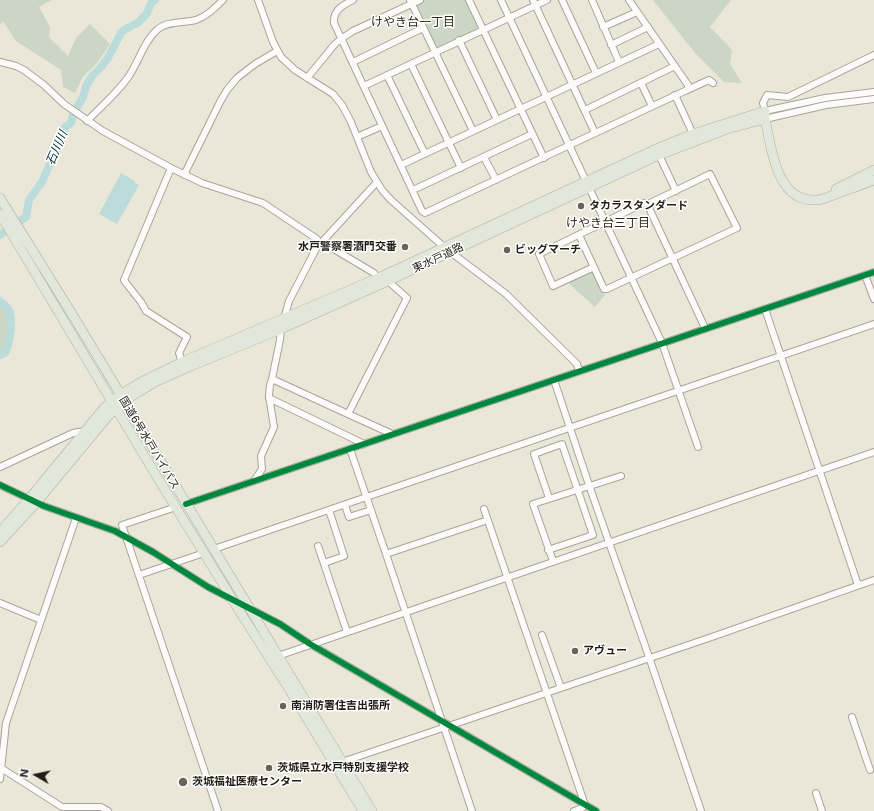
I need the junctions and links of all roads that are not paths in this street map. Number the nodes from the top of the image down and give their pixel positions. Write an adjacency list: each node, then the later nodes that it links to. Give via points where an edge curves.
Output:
1 (223, 0): 48 (street, via 197,20 159,28 128,77)
2 (258, 0): 23 (street)
3 (352, 0): 19 (street, via 340,6 334,20)
4 (420, 0): 11 (street)
5 (469, 0): 18 (street)
6 (501, 0): 14 (street)
7 (547, 0): 12 (street)
8 (562, 0): 31 (street)
9 (592, 0): 15 (street)
10 (629, 0): 13 (street)
11 (411, 2): 17 (street); 19 (street)
12 (534, 3): 14 (street); 37 (street)
13 (637, 12): 15 (street); 16 (street)
14 (509, 17): 18 (street); 41 (street)
15 (603, 27): 22 (street)
16 (648, 27): 21 (street); 22 (street)
17 (423, 28): 24 (street); 27 (street)
18 (483, 30): 20 (street); 44 (street)
19 (341, 38): 27 (street); 33 (street)
20 (459, 40): 24 (street); 47 (street)
21 (659, 44): 28 (street); 30 (street)
22 (612, 45): 28 (street)
23 (277, 51): 33 (street, via 291,67); 65 (street, via 237,78 227,90)
24 (435, 52): 29 (street); 50 (street)
25 (874, 55): 46 (street, via 788,97 767,95 763,103)
26 (0, 62): 48 (street, via 24,70)
27 (353, 62): 36 (street)
28 (619, 62): 31 (street)
29 (411, 64): 32 (street); 55 (street)
30 (675, 66): 34 (street); 38 (street, via 688,84)
31 (596, 73): 37 (street)
32 (387, 75): 36 (street); 57 (street)
33 (308, 78): 54 (street, via 337,99 347,112)
34 (641, 83): 43 (street); 45 (street)
35 (713, 83): 38 (street, via 709,80)
36 (364, 86): 49 (street)
37 (572, 86): 41 (street); 45 (street)
38 (687, 90): 40 (street)
39 (874, 92): 46 (street, via 825,98)
40 (676, 95): 43 (street); 53 (street)
41 (546, 97): 44 (street); 56 (street)
42 (874, 99): 46 (street)
43 (652, 106): 51 (street)
44 (521, 110): 47 (street); 52 (street)
45 (585, 110): 51 (street)
46 (766, 116): 53 (highway, 東水戸道路); 58 (highway, 東水戸道路); 64 (highway, via 783,173 789,184 800,193 818,196); 67 (highway, via 776,167 785,186 795,195 807,200 816,200)
47 (497, 120): 50 (street)
48 (88, 121): 62 (street)
49 (382, 126): 54 (street); 61 (street)
50 (473, 131): 55 (street)
51 (595, 133): 56 (street)
52 (532, 134): 59 (street); 60 (street)
53 (693, 134): 69 (highway, 東水戸道路, via 656,148)
54 (357, 137): 68 (street)
55 (448, 143): 57 (street); 63 (street)
56 (569, 146): 60 (street); 69 (street)
57 (425, 154): 61 (street)
58 (659, 155): 69 (highway, 東水戸道路); 71 (street)
59 (484, 157): 63 (street); 66 (street)
60 (544, 158): 66 (street)
61 (401, 165): 70 (street)
62 (171, 168): 65 (street); 96 (street, via 124,280 146,311 187,337 179,353)
63 (460, 168): 70 (street)
64 (874, 170)
65 (184, 174): 79 (street, via 202,183 263,203)
66 (496, 180): 70 (street, via 426,213 422,211)
67 (874, 180)
68 (377, 182): 79 (street); 80 (street, via 391,200)
69 (587, 184): 76 (street); 80 (highway, 東水戸道路)
70 (413, 190)
71 (676, 191): 73 (street); 81 (street, via 710,174 737,228)
72 (0, 198): 75 (highway, 国道6号水戸バイパス)
73 (648, 204): 76 (street, via 644,203); 81 (street)
74 (0, 214): 75 (highway, 国道6号水戸バイパス)
75 (10, 222): 77 (highway, 国道6号水戸バイパス)
76 (605, 222): 78 (street); 86 (street)
77 (16, 232): 101 (highway, 国道6号水戸バイパス); 103 (highway, 国道6号水戸バイパス)
78 (579, 234): 82 (street); 82 (street, via 539,254 553,286)
79 (320, 243): 85 (street, via 374,273); 90 (street, via 289,301)
80 (447, 250): 85 (highway, 東水戸道路); 87 (highway, 東水戸道路); 97 (street, via 506,294 577,364)
81 (672, 259): 86 (street); 92 (street)
82 (594, 267): 86 (street, via 604,288 607,289)
83 (874, 272): 84 (street)
84 (865, 275): 88 (street); 89 (street)
85 (378, 278): 90 (highway, 東水戸道路)
86 (631, 278): 94 (street)
87 (388, 282): 93 (highway, 東水戸道路); 104 (street, via 407,298)
88 (874, 299)
89 (765, 308): 92 (street); 95 (street)
90 (284, 319): 93 (street); 96 (highway, 東水戸道路)
91 (874, 324): 95 (street)
92 (705, 328): 94 (street)
93 (281, 329): 98 (street); 101 (highway, 東水戸道路)
94 (662, 343): 97 (street); 100 (street)
95 (781, 356): 100 (street); 113 (street)
96 (182, 362): 101 (highway, 東水戸道路, via 153,376)
97 (580, 371): 99 (street)
98 (272, 379): 102 (street); 104 (street)
99 (554, 380): 105 (street); 107 (street)
100 (679, 390): 105 (street); 109 (street)
101 (122, 398): 103 (highway, 東水戸道路); 122 (highway, 国道6号水戸バイパス)
102 (269, 398): 108 (street); 115 (street, via 274,427 261,456 262,468)
103 (114, 405): 106 (highway); 121 (highway, via 78,452); 124 (highway, 国道6号水戸バイパス)
104 (348, 414): 107 (street)
105 (571, 428): 117 (street); 119 (street)
106 (85, 431): 112 (street, via 73,433); 121 (highway)
107 (392, 434): 108 (street)
108 (364, 444): 110 (street)
109 (698, 447)
110 (350, 449): 115 (street); 119 (street)
111 (874, 452): 113 (street)
112 (0, 467)
113 (819, 470): 133 (street); 145 (street)
114 (621, 476): 117 (street)
115 (254, 481): 122 (street)
116 (0, 485): 121 (street)
117 (589, 485): 118 (street); 133 (street)
118 (577, 489): 120 (street); 120 (street, via 562,444 534,454); 136 (street, via 593,535)
119 (366, 497): 123 (street); 127 (street)
120 (549, 498): 136 (street, via 533,504)
121 (32, 501): 128 (street); 130 (highway); 132 (highway)
122 (186, 504): 135 (highway, 国道6号水戸バイパス)
123 (345, 505): 126 (street); 127 (street, via 349,517)
124 (176, 507): 131 (street, via 122,525); 137 (highway, 国道6号水戸バイパス)
125 (484, 509): 129 (street)
126 (329, 510): 135 (street); 140 (street, via 344,556)
127 (371, 510): 138 (street)
128 (76, 518): 131 (street); 150 (street)
129 (488, 520): 138 (street); 143 (street)
130 (0, 532)
131 (126, 537): 141 (street); 142 (street)
132 (0, 542)
133 (609, 543): 139 (street); 155 (street)
134 (318, 546): 140 (street)
135 (214, 549): 148 (highway, 国道6号水戸バイパス)
136 (548, 550): 139 (street)
137 (204, 553): 141 (street); 146 (highway, 国道6号水戸バイパス)
138 (386, 554): 149 (street)
139 (553, 561): 143 (street)
140 (324, 563): 151 (street)
141 (171, 564): 142 (street); 146 (street)
142 (139, 575): 169 (street)
143 (507, 577): 149 (street); 157 (street)
144 (874, 580): 145 (street)
145 (858, 585): 155 (street)
146 (234, 601): 148 (street); 170 (highway, 国道6号水戸バイパス)
147 (0, 603): 150 (street)
148 (251, 610): 153 (street, via 280,624); 154 (highway, 国道6号水戸バイパス)
149 (405, 612): 151 (street); 160 (street)
150 (42, 620): 159 (street)
151 (347, 632): 153 (street)
152 (542, 635): 156 (street)
153 (310, 644): 154 (street); 160 (street)
154 (278, 656): 162 (highway, 国道6号水戸バイパス)
155 (649, 657): 156 (street); 175 (street)
156 (561, 688): 157 (street)
157 (546, 693): 160 (street); 167 (street)
158 (852, 716): 164 (street)
159 (3, 722): 161 (street)
160 (446, 725): 162 (street); 167 (street); 172 (street)
161 (2, 750): 163 (street)
162 (342, 762): 171 (highway, 国道6号水戸バイパス)
163 (2, 768): 165 (street); 168 (street, via 62,807 100,807)
164 (870, 770)
165 (0, 776)
166 (816, 793): 176 (street)
167 (585, 804): 173 (street); 174 (street)
168 (108, 811)
169 (218, 811)
170 (363, 811)
171 (372, 811)
172 (472, 811)
173 (574, 811)
174 (596, 811)
175 (701, 811)
176 (822, 811)

